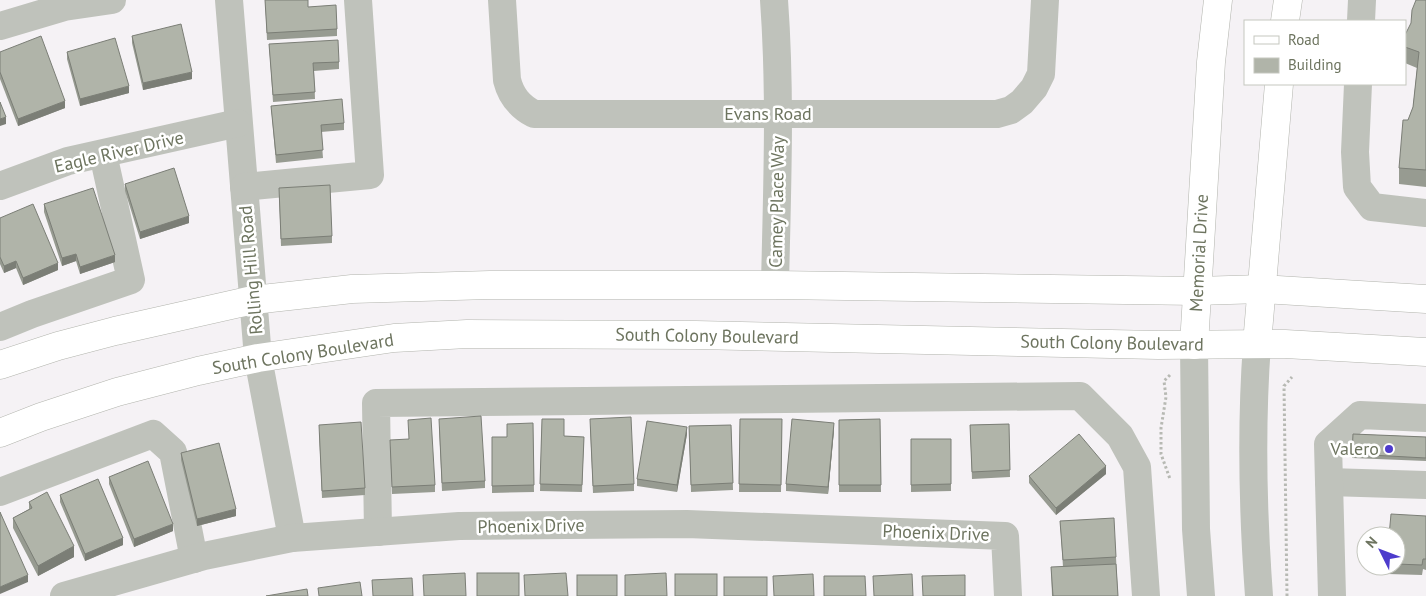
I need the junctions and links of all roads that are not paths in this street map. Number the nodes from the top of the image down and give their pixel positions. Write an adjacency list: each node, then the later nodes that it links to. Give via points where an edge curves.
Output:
1 (112, 0): 12 (street, via 64,7)
2 (229, 0): 16 (street, Rolling Hill Road)
3 (358, 0): 19 (street, via 370,175)
4 (502, 0): 15 (street, Evans Road, via 507,80 516,100 534,114)
5 (774, 0): 15 (street, Camey Place Way)
6 (1045, 0): 15 (street, Evans Road, via 1040,74 1034,88 1011,110 997,114)
7 (1218, 0): 23 (main road, Memorial Drive)
8 (1288, 0): 10 (main road)
9 (1362, 0): 11 (street)
10 (1286, 20)
11 (1361, 20)
12 (0, 26)
13 (1279, 85): 22 (main road)
14 (1358, 85): 20 (street, via 1356,187 1372,207)
15 (779, 114): 21 (street, Camey Place Way)
16 (238, 123): 17 (street, Eagle River Drive); 19 (street, Rolling Hill Road)
17 (103, 154): 18 (street, Eagle River Drive, via 68,161); 26 (street, via 131,280)
18 (0, 186)
19 (244, 187): 25 (street, Rolling Hill Road)
20 (1426, 213)
21 (775, 285): 23 (main road); 25 (main road, via 352,289)
22 (1262, 289): 23 (main road); 24 (main road); 27 (main road)
23 (1196, 291): 28 (main road, Memorial Drive)
24 (1426, 299)
25 (253, 300): 30 (street, Rolling Hill Road); 31 (main road, via 115,331)
26 (0, 327)
27 (1257, 344): 28 (main road, South Colony Boulevard); 29 (main road, South Colony Boulevard); 40 (street, via 1254,461)
28 (1194, 345): 30 (main road, South Colony Boulevard, via 706,335 467,334 394,338); 44 (street, Memorial Drive, via 1196,529)
29 (1426, 352)
30 (258, 358): 33 (main road, South Colony Boulevard, via 117,392); 38 (street, Rolling Hill Road)
31 (0, 365)
32 (1426, 418): 34 (street, via 1360,415 1328,444)
33 (0, 433)
34 (1329, 482): 35 (street); 45 (street)
35 (1426, 485)
36 (0, 492): 39 (street, via 153,434 173,452)
37 (378, 532): 38 (street, Phoenix Drive); 42 (street, Phoenix Drive, via 458,526 687,524 1005,536); 43 (street, via 376,403 1080,396 1120,436 1137,467)
38 (292, 538): 39 (street, Phoenix Drive)
39 (194, 558): 41 (street, Phoenix Drive)
40 (1261, 595)
41 (64, 596)
42 (1008, 596)
43 (1146, 596)
44 (1201, 596)
45 (1332, 596)

